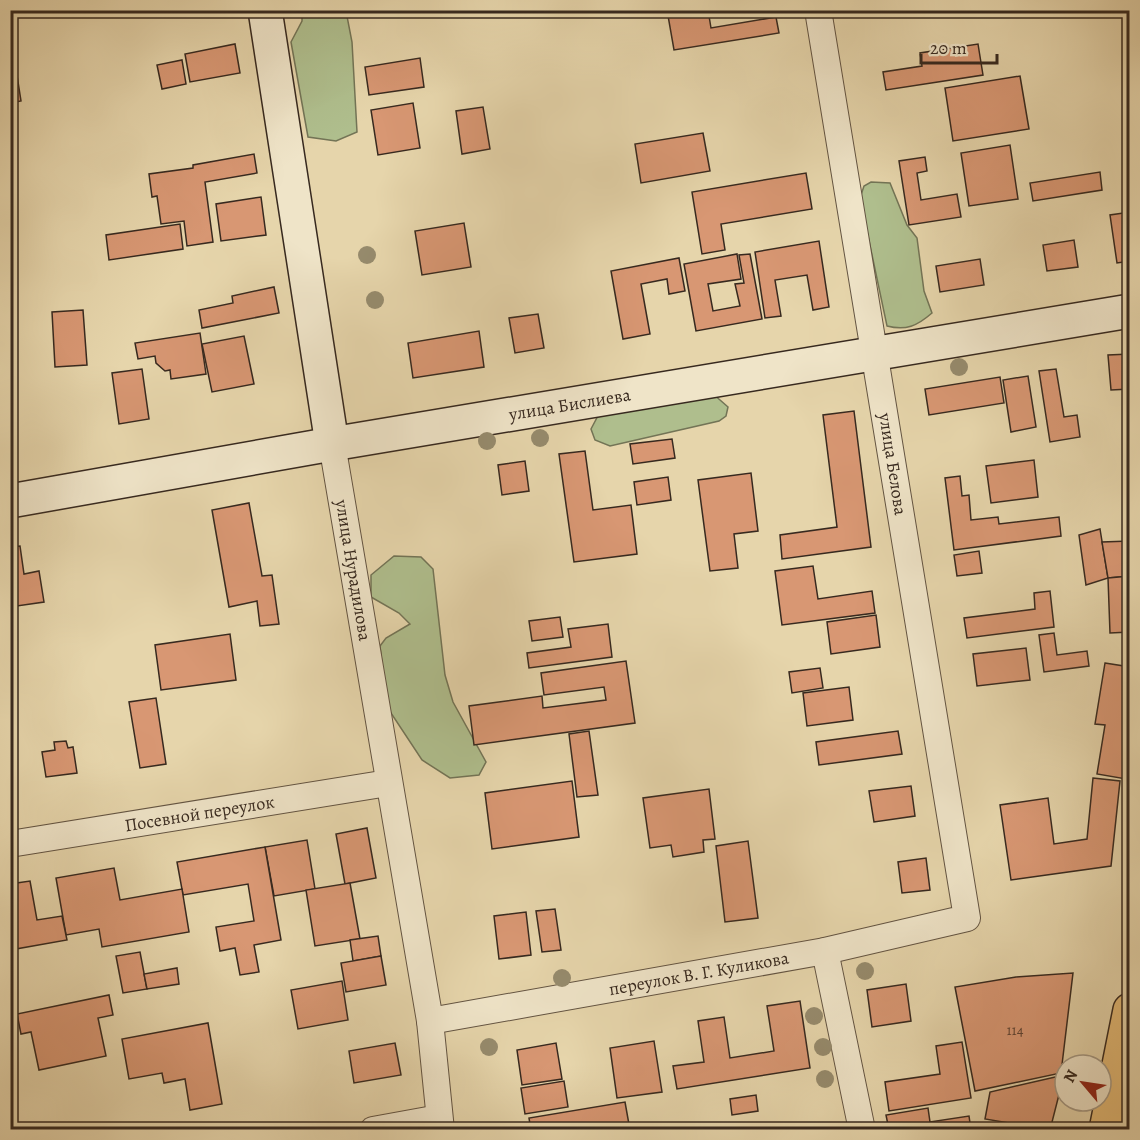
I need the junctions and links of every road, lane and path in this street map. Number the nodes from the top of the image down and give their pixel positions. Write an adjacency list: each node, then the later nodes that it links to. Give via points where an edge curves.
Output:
1 (265, 10): 5 (street, улица Нурадилова)
2 (818, 10): 4 (street, улица Белова)
3 (1130, 311): 4 (street, улица Бислиева)
4 (875, 355): 5 (street, улица Бислиева); 9 (street, улица Белова)
5 (332, 444): 6 (street, улица Бислиева); 7 (street, улица Нурадилова)
6 (10, 501)
7 (388, 783): 8 (street, Посевной переулок); 12 (street, улица Нурадилова)
8 (10, 844)
9 (967, 918): 10 (street, переулок В. Г. Куликова)
10 (825, 951): 12 (street, переулок В. Г. Куликова); 15 (street)
11 (1130, 1010): 16 (main road)
12 (430, 1021): 13 (street, улица Нурадилова)
13 (440, 1124): 14 (street)
14 (373, 1130)
15 (862, 1130)
16 (1106, 1130)

